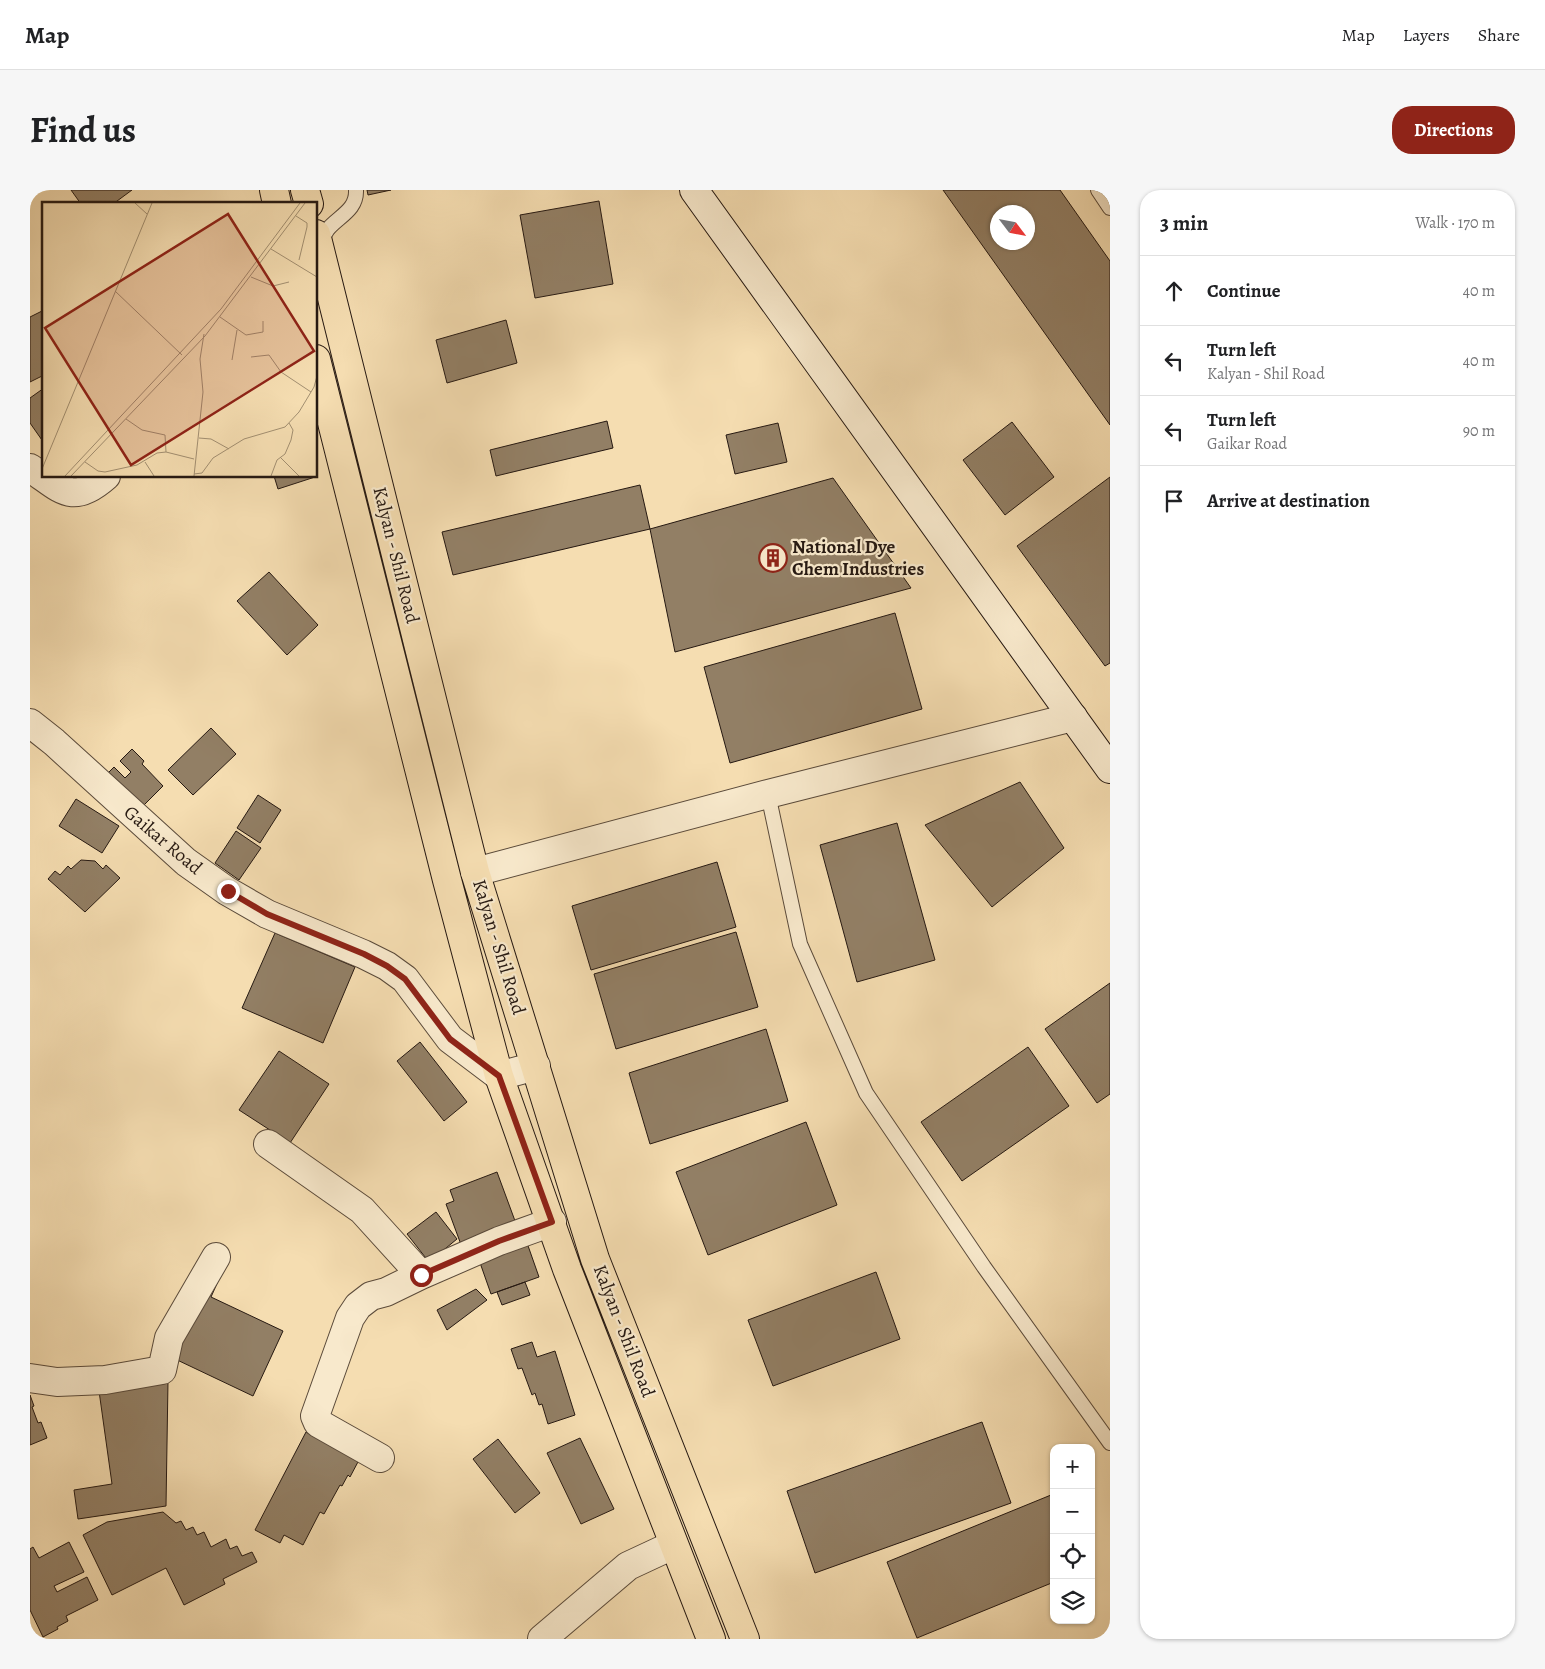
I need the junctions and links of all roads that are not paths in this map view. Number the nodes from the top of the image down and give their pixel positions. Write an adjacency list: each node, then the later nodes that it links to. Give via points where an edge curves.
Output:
1 (356, 190): 5 (lane, via 350,210)
2 (694, 190): 12 (street)
3 (1098, 190): 4 (lane)
4 (1110, 208)
5 (318, 238)
6 (318, 243): 16 (main road, Kalyan - Shil Road)
7 (318, 367): 18 (main road, Kalyan - Shil Road)
8 (30, 468): 9 (street)
9 (42, 477)
10 (44, 478): 11 (street, via 61,490 79,493)
11 (103, 478)
12 (1073, 717): 14 (street); 15 (street)
13 (30, 723): 18 (street, Gaikar Road, via 186,862 228,891 267,914 364,954 405,979 450,1039)
14 (1110, 769)
15 (768, 794): 16 (street); 24 (lane, via 800,944 866,1093 984,1268)
16 (475, 872): 17 (main road, Kalyan - Shil Road)
17 (536, 1066): 18 (street); 29 (main road, Kalyan - Shil Road, via 595,1259)
18 (499, 1076): 20 (main road, Kalyan - Shil Road)
19 (268, 1144): 22 (street, via 362,1210)
20 (552, 1222): 22 (street); 26 (main road, Kalyan - Shil Road)
21 (216, 1257): 23 (street, via 169,1338 162,1370 105,1380 57,1382)
22 (421, 1275): 25 (street, via 371,1296 358,1306 350,1318 315,1416 318,1423)
23 (30, 1378)
24 (1110, 1443)
25 (380, 1458)
26 (673, 1545): 27 (street, via 628,1566); 28 (main road, Kalyan - Shil Road)
27 (542, 1639)
28 (711, 1639)
29 (745, 1639)

